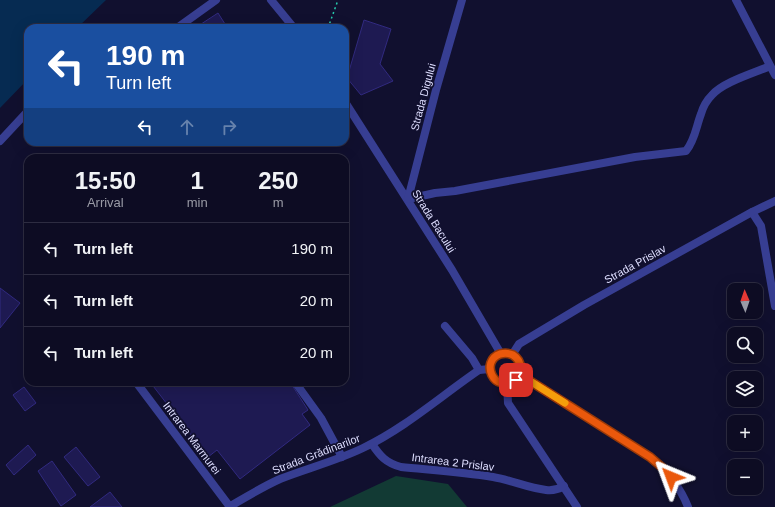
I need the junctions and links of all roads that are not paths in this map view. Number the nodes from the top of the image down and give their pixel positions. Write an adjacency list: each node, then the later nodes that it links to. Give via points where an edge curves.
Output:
1 (216, 0): 5 (street)
2 (462, 0): 12 (street, Strada Digului)
3 (736, 0): 7 (street)
4 (273, 1): 6 (street)
5 (183, 24)
6 (291, 24)
7 (770, 66): 8 (street); 12 (street, via 724,86 712,95 703,108 692,143 686,151 635,157)
8 (775, 75)
9 (349, 108): 12 (street, Strada Bacului)
10 (24, 115): 11 (street)
11 (0, 141)
12 (408, 199): 17 (street, Strada Bacului)
13 (775, 201): 14 (street, Strada Prislav)
14 (752, 212): 15 (street, via 760,226); 18 (street, Strada Prislav, via 584,305 519,344)
15 (775, 306)
16 (445, 326): 20 (street)
17 (501, 354): 18 (street); 19 (street, via 493,359)
18 (512, 354): 21 (street, via 519,361)
19 (490, 369): 20 (street); 22 (street, via 493,378)
20 (479, 370): 25 (street, Strada Grădinarilor, via 399,428)
21 (520, 371): 22 (street, via 516,380); 30 (street, via 530,381 650,457 677,484)
22 (507, 384): 27 (street, via 508,403)
23 (139, 386): 28 (street, Intrarea Marmurei)
24 (298, 386): 26 (street)
25 (372, 444): 26 (street, Strada Grădinarilor); 27 (street, Intrarea 2 Prislav, via 380,457 401,467 474,474 548,490)
26 (342, 457): 28 (street, Strada Grădinarilor, via 280,480)
27 (564, 486): 29 (street)
28 (230, 507)
29 (577, 507)
30 (688, 507)

